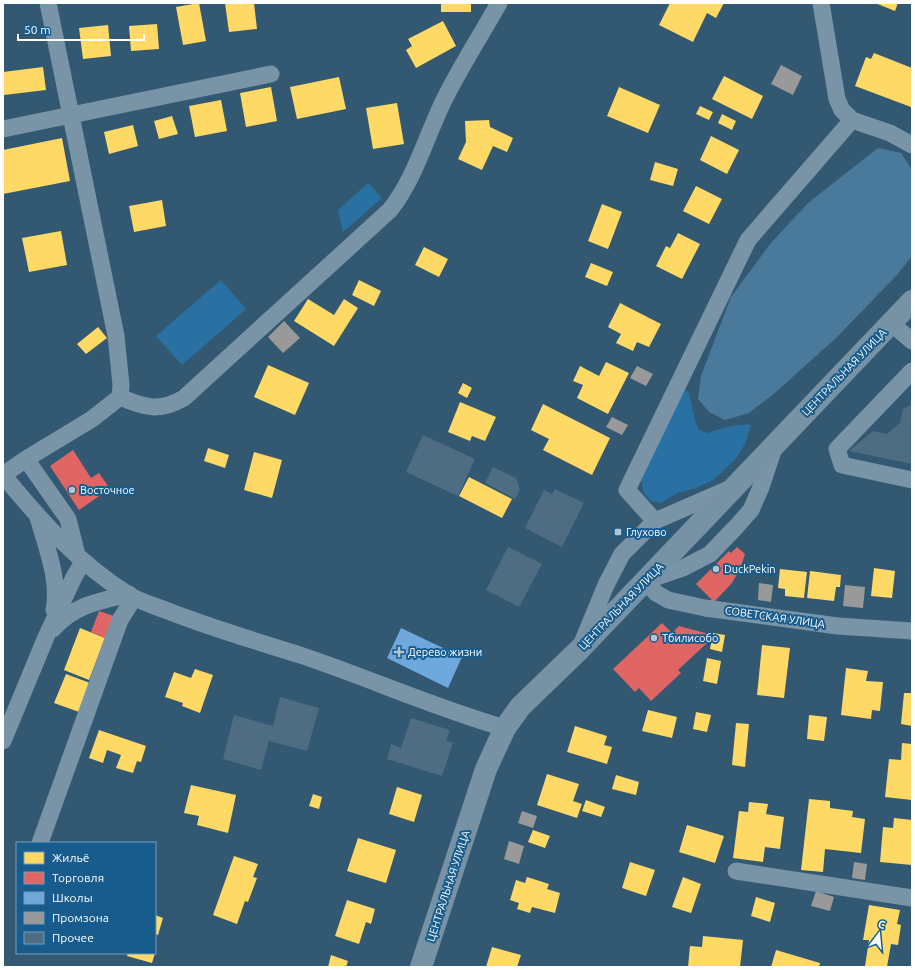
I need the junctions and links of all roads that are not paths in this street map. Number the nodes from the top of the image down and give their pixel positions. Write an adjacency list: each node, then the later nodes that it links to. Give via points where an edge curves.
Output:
1 (48, 3): 5 (street)
2 (499, 3): 13 (street, via 445,99 413,173 390,210 184,398 171,405 152,407)
3 (821, 3): 6 (street, via 837,99 842,110)
4 (271, 74): 5 (street)
5 (71, 115): 7 (street); 13 (street, via 116,336)
6 (852, 120): 8 (street, via 890,133); 20 (street, via 744,247 628,490)
7 (3, 129)
8 (912, 145)
9 (912, 301): 10 (main road, ЦЕНТРАЛЬНАЯ УЛИЦА)
10 (891, 323): 11 (street); 14 (main road, ЦЕНТРАЛЬНАЯ УЛИЦА)
11 (910, 342)
12 (912, 371): 17 (street, via 837,449 842,465)
13 (120, 397): 15 (street, via 92,419)
14 (775, 445): 18 (main road, ЦЕНТРАЛЬНАЯ УЛИЦА); 22 (street, via 751,510 736,527 710,554 683,568)
15 (26, 459): 16 (street); 21 (street, via 68,519)
16 (3, 475): 19 (street)
17 (912, 480)
18 (737, 485): 20 (street); 22 (main road, ЦЕНТРАЛЬНАЯ УЛИЦА)
19 (38, 516): 21 (street); 25 (street, via 56,588 54,613)
20 (655, 521): 26 (street, via 622,554)
21 (80, 559): 23 (street); 25 (street)
22 (645, 581): 24 (street, СОВЕТСКАЯ УЛИЦА, via 656,593 668,600 705,608 838,626); 26 (main road, ЦЕНТРАЛЬНАЯ УЛИЦА)
23 (131, 596): 25 (street, via 91,603 74,611 60,621); 27 (street, via 182,617 302,656 467,717); 29 (street, via 120,620)
24 (912, 632)
25 (46, 637): 28 (street)
26 (580, 649): 27 (main road, ЦЕНТРАЛЬНАЯ УЛИЦА, via 520,708)
27 (505, 728): 32 (main road, ЦЕНТРАЛЬНАЯ УЛИЦА, via 486,769)
28 (3, 741)
29 (40, 842)
30 (736, 871): 31 (street)
31 (912, 898)
32 (421, 967)

